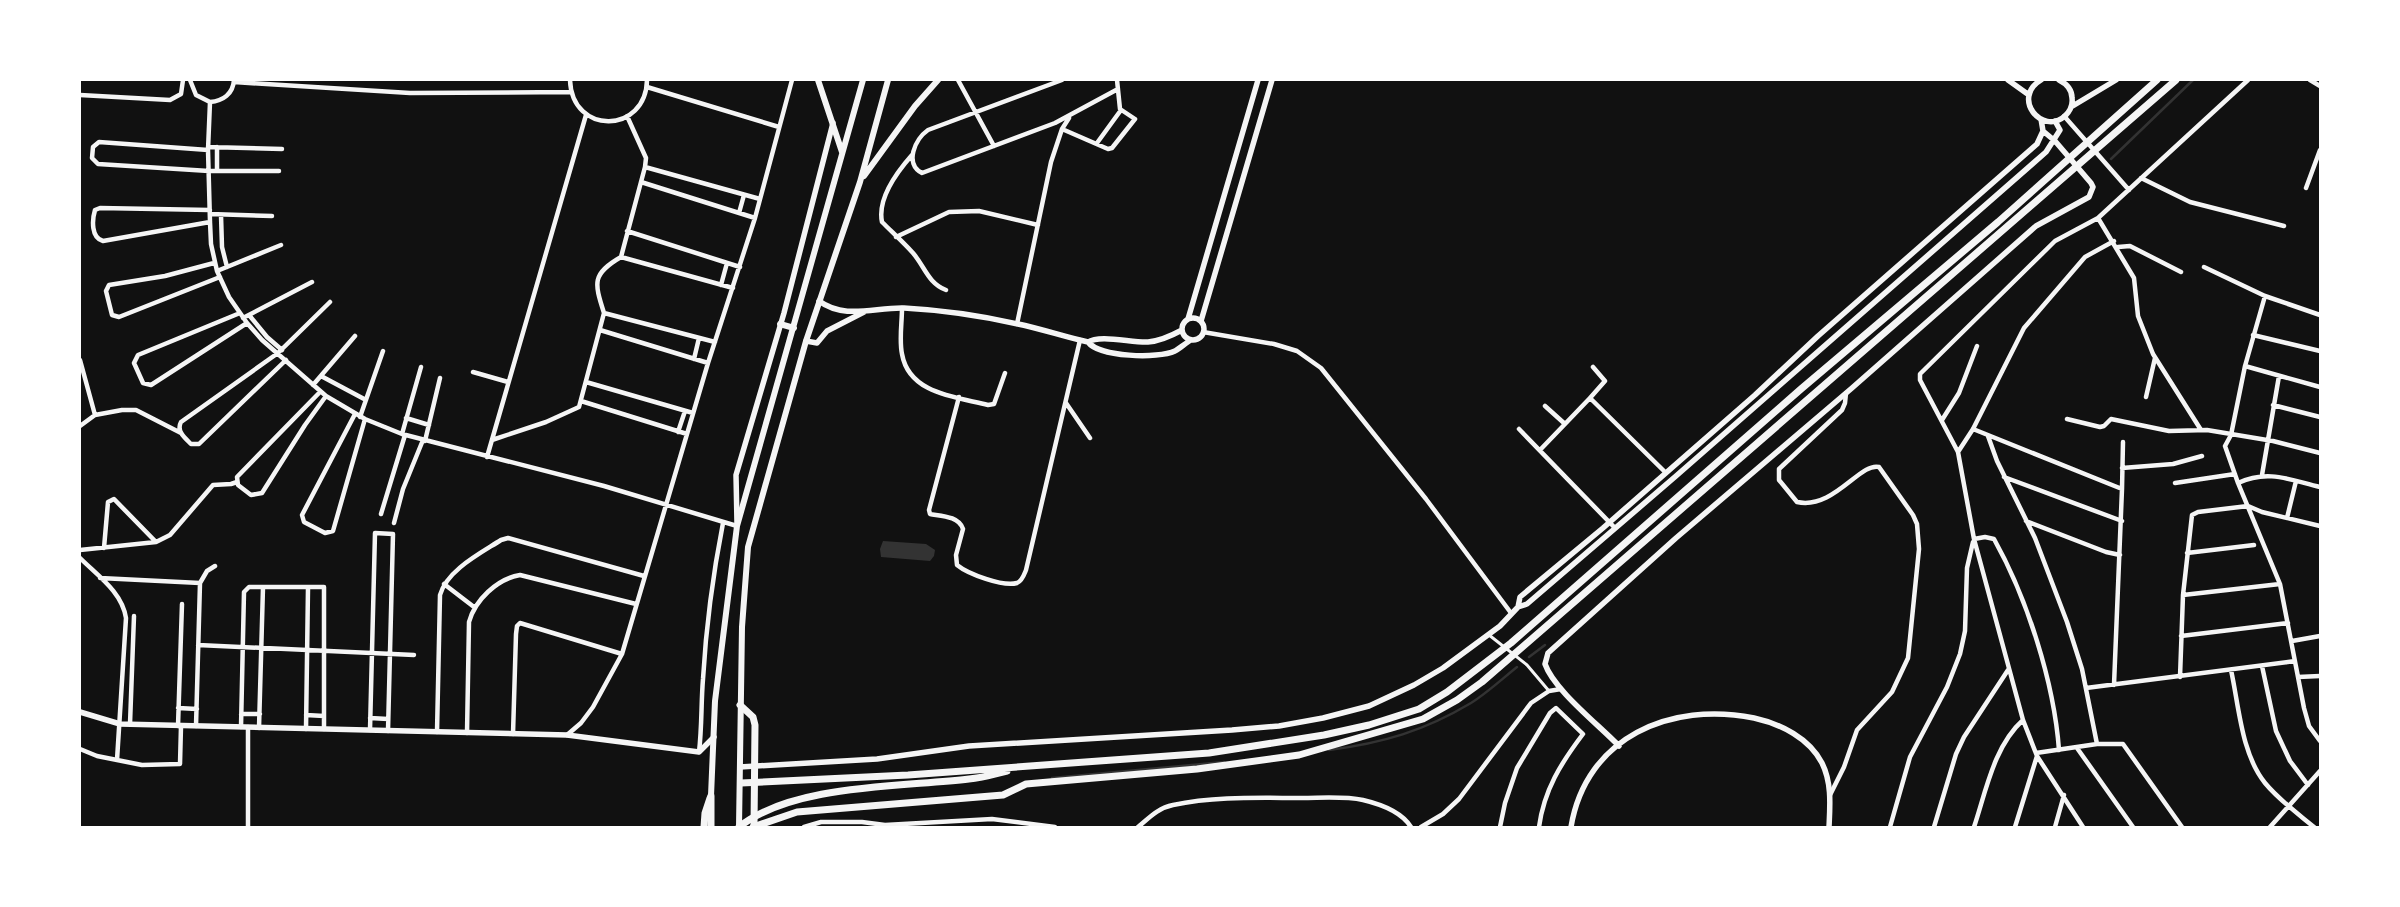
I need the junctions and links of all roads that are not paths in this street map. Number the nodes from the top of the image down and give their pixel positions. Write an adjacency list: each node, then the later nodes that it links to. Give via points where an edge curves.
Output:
1 (176, 80): 2 (street)
2 (183, 80): 3 (street); 29 (street, via 181,94 170,100)
3 (190, 80): 31 (street, via 196,95)
4 (570, 80): 28 (street)
5 (647, 80): 26 (street)
6 (792, 80): 42 (street)
7 (818, 80): 41 (main road)
8 (863, 80): 52 (main road)
9 (888, 80): 60 (main road)
10 (938, 80): 60 (main road, via 908,114)
11 (958, 80): 34 (street)
12 (1062, 80): 34 (street)
13 (1117, 80): 27 (street)
14 (1258, 80): 101 (street)
15 (1272, 80): 103 (street)
16 (2008, 80): 30 (street)
17 (2041, 80): 30 (street)
18 (2059, 80): 32 (street, via 2071,93)
19 (2116, 80): 32 (street)
20 (2157, 80): 291 (main road, via 1998,222 1511,643 1447,692 1419,709 1394,718 1324,736 1209,753)
21 (2176, 80): 306 (main road, via 1482,682 1423,719 1299,755 1196,769 1026,784 1003,795 798,812)
22 (2248, 80): 58 (street)
23 (2310, 80): 25 (street)
24 (234, 81): 28 (street, via 410,93); 31 (street, via 226,98)
25 (2320, 86)
26 (647, 87): 37 (street, via 637,109); 42 (street)
27 (1118, 89): 33 (street); 36 (street)
28 (570, 92): 35 (street)
29 (80, 95)
30 (2029, 95): 39 (street, via 2031,109)
31 (210, 102): 49 (street)
32 (2071, 108): 38 (street)
33 (1120, 109): 46 (street); 46 (street, via 1135,121 1110,149)
34 (977, 111): 47 (street); 53 (street, via 925,132)
35 (586, 115): 37 (street, via 608,122); 137 (street)
36 (1072, 115): 43 (street); 47 (street)
37 (627, 116): 54 (street, via 646,158)
38 (2064, 116): 40 (street); 62 (street)
39 (2041, 119): 40 (street); 44 (street)
40 (2055, 121): 45 (street, via 2060,130)
41 (833, 123): 52 (main road); 104 (street)
42 (779, 127): 64 (street)
43 (1062, 129): 46 (street); 72 (street, via 1051,162)
44 (2043, 132): 45 (street); 112 (street, via 2038,144)
45 (2055, 141): 119 (street); 144 (street, via 2091,182 2093,187 2089,197 2036,226)
46 (1097, 143)
47 (994, 146): 53 (street, via 922,173 918,171)
48 (217, 147): 49 (street); 50 (street); 56 (street)
49 (208, 148): 55 (street); 55 (street, via 99,142 93,147 92,158 98,164)
50 (282, 149)
51 (2320, 150): 61 (street)
52 (842, 152): 106 (main road)
53 (912, 155): 75 (street, via 892,177 880,216)
54 (645, 167): 59 (street); 63 (street)
55 (208, 171): 56 (street); 65 (street)
56 (217, 171): 57 (street)
57 (278, 171)
58 (2141, 178): 62 (street); 73 (street, via 2190,202)
59 (641, 182): 66 (street); 74 (street)
60 (860, 182): 93 (main road)
61 (2306, 188)
62 (2130, 190): 70 (street)
63 (744, 194): 64 (street); 66 (street)
64 (760, 199): 69 (street)
65 (210, 212): 67 (street); 71 (street); 71 (street, via 100,208 94,213 95,236 103,241)
66 (739, 213): 69 (street)
67 (221, 215): 68 (street); 84 (street, via 222,247)
68 (272, 216)
69 (755, 218): 82 (street)
70 (2098, 218): 76 (street); 161 (street, via 2055,241 1921,372 1920,380)
71 (210, 222): 80 (street)
72 (1038, 225): 75 (street, via 979,211 949,212); 105 (street)
73 (2284, 226)
74 (627, 231): 79 (street); 81 (street)
75 (896, 236): 91 (street, via 913,253 930,280)
76 (2114, 241): 78 (street); 166 (street, via 2085,257 2024,328)
77 (281, 245): 84 (street)
78 (2118, 247): 86 (street, via 2130,246); 124 (street, via 2134,278 2138,316)
79 (621, 256): 89 (street); 97 (street, via 599,274 598,292)
80 (214, 263): 85 (street); 87 (street, via 109,285 106,291 112,315 119,317)
81 (727, 263): 82 (street); 89 (street)
82 (740, 267): 90 (street)
83 (2204, 267): 92 (street)
84 (227, 268): 85 (street)
85 (217, 271): 87 (street)
86 (2181, 272)
87 (220, 277): 98 (street)
88 (312, 282): 99 (street)
89 (721, 285): 90 (street)
90 (733, 288): 117 (street)
91 (946, 290)
92 (2265, 296): 100 (street); 110 (street)
93 (819, 301): 96 (street, via 832,308); 116 (main road)
94 (330, 302): 123 (street)
95 (902, 308): 96 (street); 105 (street); 146 (street, via 902,354 908,373 932,391)
96 (864, 312): 116 (street, via 827,331 817,343)
97 (604, 313): 107 (street); 113 (street)
98 (240, 314): 102 (street); 102 (street, via 138,355 134,363 143,383 152,385)
99 (249, 315): 102 (street); 123 (street)
100 (2320, 315)
101 (1188, 319): 103 (street); 108 (street)
102 (245, 321): 123 (street)
103 (1201, 321): 109 (street)
104 (780, 324): 106 (main road); 204 (street, via 736,475)
105 (1017, 324): 114 (street)
106 (794, 328): 204 (main road)
107 (600, 330): 125 (street); 138 (street)
108 (1182, 330): 115 (street); 118 (street, via 1150,342 1100,339)
109 (1203, 332): 115 (street); 228 (street, via 1297,350 1321,368 1426,499)
110 (2253, 335): 122 (street); 129 (street)
111 (355, 336): 134 (street)
112 (1818, 336): 119 (street); 185 (street)
113 (699, 338): 117 (street); 125 (street)
114 (1080, 340): 118 (street); 151 (street)
115 (1191, 340): 118 (street, via 1174,351 1149,356 1095,348)
116 (806, 341): 255 (main road, via 748,547)
117 (715, 342): 128 (street)
118 (1088, 342)
119 (1826, 345): 206 (street)
120 (1977, 346): 161 (street, via 1959,393)
121 (383, 351): 149 (street)
122 (2320, 351)
123 (280, 352): 127 (street); 169 (street, via 181,422)
124 (2155, 358): 147 (street); 167 (street)
125 (694, 359): 128 (street)
126 (80, 360): 139 (street)
127 (286, 360): 140 (street); 169 (street, via 200,444 190,444)
128 (708, 363): 155 (street)
129 (2245, 366): 135 (street); 172 (street)
130 (421, 367): 159 (street)
131 (1593, 368): 148 (street, via 1605,381)
132 (473, 372): 137 (street)
133 (1005, 374): 146 (street, via 994,404)
134 (321, 376): 140 (street); 149 (street)
135 (2279, 376): 142 (street); 152 (street)
136 (440, 378): 162 (street)
137 (508, 382): 175 (street)
138 (586, 382): 150 (street); 154 (street)
139 (87, 384): 141 (street); 156 (street)
140 (313, 385): 143 (street)
141 (80, 386)
142 (2320, 388)
143 (320, 392): 145 (street); 190 (street, via 237,477)
144 (1846, 393): 253 (street, via 1548,653 1547,670); 297 (street, via 1842,410 1779,469 1779,480 1797,502 1816,501 1829,498 1870,467 1879,467 1913,515 1920,549 1904,667 1892,692 1856,730 1844,767)
145 (326, 396): 157 (street); 190 (street, via 262,493 251,495)
146 (959, 397): 151 (street, via 929,510 930,514 957,520 962,525 957,565 1003,584 1020,581 1026,570)
147 (2146, 397)
148 (1590, 398): 163 (street); 185 (street)
149 (366, 400): 157 (street)
150 (581, 402): 168 (street); 175 (street, via 575,410 563,416)
151 (1066, 403): 174 (street)
152 (2274, 405): 158 (street); 177 (street)
153 (1545, 406): 163 (street)
154 (685, 411): 155 (street); 168 (street)
155 (693, 413): 171 (street)
156 (95, 415): 164 (street); 169 (street, via 136,410)
157 (360, 417): 157 (street, via 302,515 304,522 325,533 333,531); 170 (street)
158 (2320, 417)
159 (406, 418): 162 (street); 170 (street)
160 (2067, 419): 167 (street, via 2100,427 2110,419 2169,431)
161 (1942, 420): 180 (street)
162 (429, 424): 176 (street)
163 (1565, 424): 179 (street)
164 (80, 426)
165 (1519, 429): 179 (street)
166 (1972, 429): 173 (street); 180 (street)
167 (2200, 430): 172 (street)
168 (678, 432): 171 (street)
169 (181, 433)
170 (403, 434): 176 (street); 197 (street)
171 (687, 434): 195 (street)
172 (2231, 435): 177 (street); 186 (street, via 2225,448)
173 (1988, 436): 188 (street); 194 (street)
174 (1090, 438)
175 (492, 440): 183 (street)
176 (424, 441): 183 (street); 202 (street, via 403,489)
177 (2267, 441): 181 (street); 187 (street)
178 (2123, 442): 184 (street)
179 (1540, 450): 200 (street)
180 (1958, 452): 207 (street)
181 (2320, 453)
182 (2202, 456): 184 (street, via 2173,464)
183 (487, 457): 195 (street)
184 (2122, 468): 194 (street)
185 (1666, 472): 200 (street)
186 (2235, 474): 191 (street); 192 (street)
187 (2262, 475): 189 (street); 192 (street)
188 (2004, 477): 199 (street); 201 (street)
189 (2296, 481): 193 (street); 198 (street)
190 (237, 482): 208 (street, via 213,485 170,535)
191 (2175, 483)
192 (2238, 483): 196 (street)
193 (2320, 487)
194 (2122, 488): 199 (street)
195 (666, 504): 203 (street); 216 (street)
196 (2248, 506): 198 (street); 212 (street, via 2194,513 2190,520); 220 (street)
197 (381, 514)
198 (2286, 518): 205 (street)
199 (2122, 521): 213 (street)
200 (1610, 522): 206 (street); 227 (street, via 1520,597)
201 (2026, 522): 213 (street); 252 (street, via 2067,622)
202 (394, 523)
203 (723, 523): 204 (street); 287 (street, via 714,570 702,679 703,718)
204 (737, 526): 280 (main road, via 714,701)
205 (2320, 526)
206 (1615, 528): 227 (street, via 1527,604)
207 (1974, 539): 246 (street); 286 (street, via 1994,539 2018,586 2052,697); 316 (street, via 1967,568 1965,631 1960,654 1947,687 1910,757)
208 (156, 542): 210 (street); 210 (street, via 114,499 108,502)
209 (2254, 545): 212 (street)
210 (104, 548): 211 (street)
211 (80, 550)
212 (2186, 554): 223 (street)
213 (2120, 555): 251 (street)
214 (80, 558): 217 (street)
215 (215, 566): 218 (street, via 207,571)
216 (644, 576): 219 (street, via 508,538 485,551); 225 (street)
217 (100, 578): 218 (street); 266 (street, via 117,595 125,612)
218 (200, 583): 235 (street)
219 (444, 584): 226 (street); 276 (street, via 440,595)
220 (2280, 584): 223 (street); 230 (street)
221 (262, 587): 222 (street); 236 (street, via 244,589); 237 (street)
222 (308, 588): 238 (street); 239 (street, via 325,590)
223 (2184, 595): 232 (street)
224 (182, 604): 256 (street)
225 (636, 604): 226 (street, via 520,575 510,577); 242 (street)
226 (474, 607): 277 (street, via 469,622)
227 (1518, 607): 228 (street)
228 (1511, 613): 231 (street)
229 (134, 616): 267 (street)
230 (2288, 623): 232 (street); 234 (street)
231 (1488, 634): 254 (street, via 1527,665); 290 (street, via 1443,668 1391,697 1344,713 1302,722 1232,730 950,748 868,760)
232 (2181, 636): 249 (street)
233 (2320, 636): 234 (street)
234 (2292, 641): 244 (street)
235 (198, 645): 236 (street); 257 (street)
236 (242, 648): 237 (street); 259 (street)
237 (261, 649): 238 (street); 260 (street)
238 (306, 651): 239 (street); 261 (street)
239 (325, 651): 240 (street); 262 (street)
240 (372, 653): 241 (street); 241 (street, via 375,533 394,534); 263 (street)
241 (390, 654): 243 (street); 264 (street)
242 (622, 654): 278 (street, via 520,623 516,634); 279 (street, via 593,708)
243 (414, 655)
244 (2295, 661): 245 (street); 250 (street)
245 (2262, 666): 247 (street); 296 (street, via 2276,731 2290,762)
246 (2008, 670): 265 (street); 317 (street, via 1964,737)
247 (2232, 670): 249 (street); 300 (street, via 2245,736 2256,767 2265,783)
248 (2320, 676): 250 (street)
249 (2180, 677): 251 (street)
250 (2298, 677): 281 (street, via 2307,719)
251 (2114, 685): 252 (street)
252 (2086, 688): 282 (street)
253 (1561, 689): 254 (street); 283 (street)
254 (1550, 691): 311 (street, via 1531,703 1458,799 1443,814)
255 (740, 706): 290 (main road, via 753,717 755,725); 292 (main road)
256 (178, 708): 257 (street); 268 (street)
257 (197, 709): 269 (street)
258 (80, 712): 266 (street)
259 (241, 714): 260 (street); 270 (street)
260 (260, 714): 271 (street)
261 (306, 715): 262 (street); 272 (street)
262 (324, 716): 273 (street)
263 (370, 718): 264 (street); 274 (street)
264 (388, 719): 275 (street)
265 (2023, 720): 288 (street); 318 (street, via 2012,730 2002,748)
266 (120, 724): 267 (street); 289 (street)
267 (130, 724): 268 (street)
268 (180, 726): 269 (street); 289 (street, via 180,764)
269 (196, 726): 270 (street)
270 (244, 727): 271 (street); 302 (street)
271 (260, 728): 272 (street)
272 (306, 729): 273 (street)
273 (324, 729): 274 (street)
274 (370, 730): 275 (street)
275 (388, 731): 276 (street)
276 (437, 732): 277 (street)
277 (467, 732): 278 (street)
278 (512, 734): 279 (street)
279 (567, 735): 287 (street)
280 (714, 737): 287 (street); 299 (main road)
281 (2320, 741)
282 (2097, 744): 284 (street); 323 (street, via 2118,743 2128,747)
283 (1618, 746): 297 (street, via 1643,729 1672,717 1719,713 1759,719 1785,729 1807,744 1828,777); 314 (street, via 1581,790)
284 (2076, 748): 286 (street); 322 (street)
285 (80, 749): 289 (street)
286 (2059, 750): 288 (street)
287 (699, 752)
288 (2036, 754): 298 (street); 319 (street)
289 (117, 760)
290 (754, 766): 292 (street); 294 (main road)
291 (1028, 766): 294 (main road); 305 (main road, via 972,779 823,794 765,811)
292 (740, 767): 295 (main road)
293 (2320, 771): 296 (street)
294 (754, 782): 295 (main road); 306 (main road)
295 (741, 783): 305 (main road)
296 (2308, 785): 300 (street)
297 (1830, 795): 315 (street)
298 (2064, 795): 320 (street); 321 (street)
299 (711, 796): 303 (main road); 304 (main road)
300 (2289, 806): 324 (street); 325 (street)
301 (877, 826): 307 (street, via 862,822 821,822); 308 (street, via 992,820)
302 (248, 827)
303 (704, 827)
304 (711, 827)
305 (739, 827)
306 (754, 827)
307 (804, 827)
308 (1055, 827)
309 (1138, 827): 310 (street, via 1157,811 1172,805 1242,798 1324,798 1362,800 1394,811)
310 (1411, 827)
311 (1421, 827)
312 (1500, 827): 313 (street, via 1517,768 1556,708 1583,734 1552,780)
313 (1539, 827)
314 (1571, 827)
315 (1829, 827)
316 (1890, 827)
317 (1934, 827)
318 (1974, 827)
319 (2015, 827)
320 (2055, 827)
321 (2083, 827)
322 (2133, 827)
323 (2182, 827)
324 (2270, 827)
325 (2314, 827)

